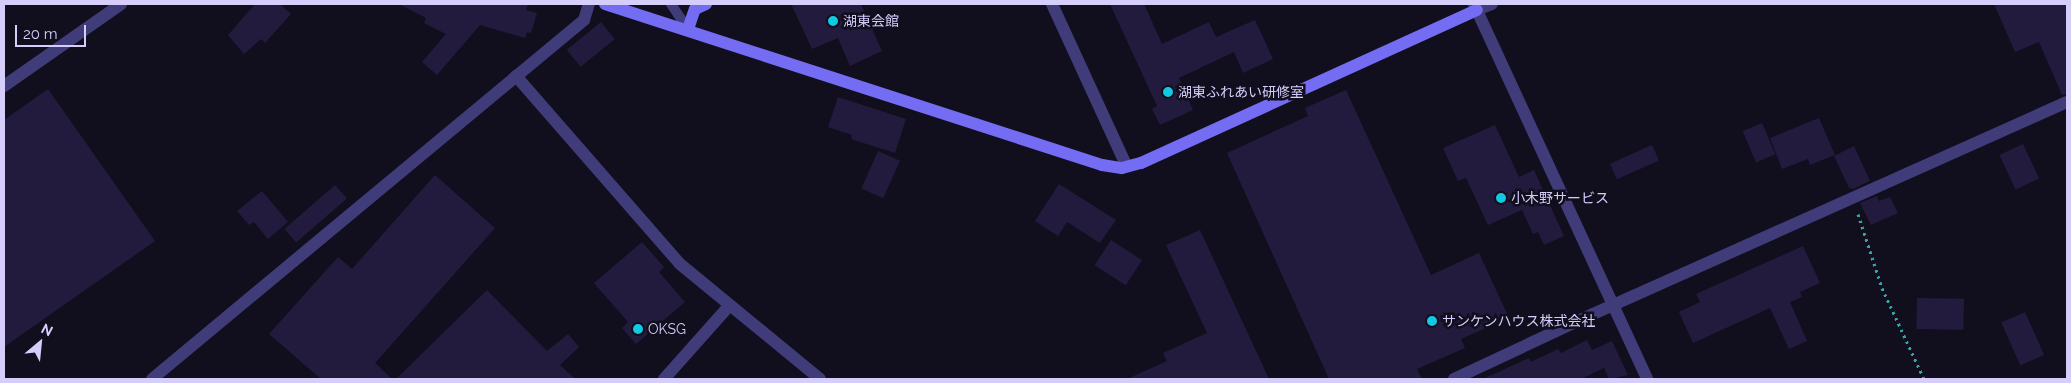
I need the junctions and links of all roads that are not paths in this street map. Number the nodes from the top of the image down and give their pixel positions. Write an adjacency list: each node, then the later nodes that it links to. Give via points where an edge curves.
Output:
1 (121, 4): 11 (street)
2 (589, 4): 10 (street, via 584,20)
3 (604, 4): 9 (street)
4 (671, 4): 9 (lane)
5 (706, 4): 9 (street, via 695,9)
6 (1052, 4): 13 (street)
7 (1492, 4): 8 (street)
8 (1476, 7): 13 (street); 15 (street)
9 (688, 29): 13 (street, via 1102,165)
10 (516, 76): 14 (street, via 680,264); 16 (street)
11 (4, 86)
12 (2067, 102): 15 (street)
13 (1127, 167)
14 (730, 305): 17 (street); 18 (street)
15 (1613, 306): 19 (street); 20 (street)
16 (152, 379)
17 (664, 379)
18 (820, 379)
19 (1454, 379)
20 (1647, 379)

